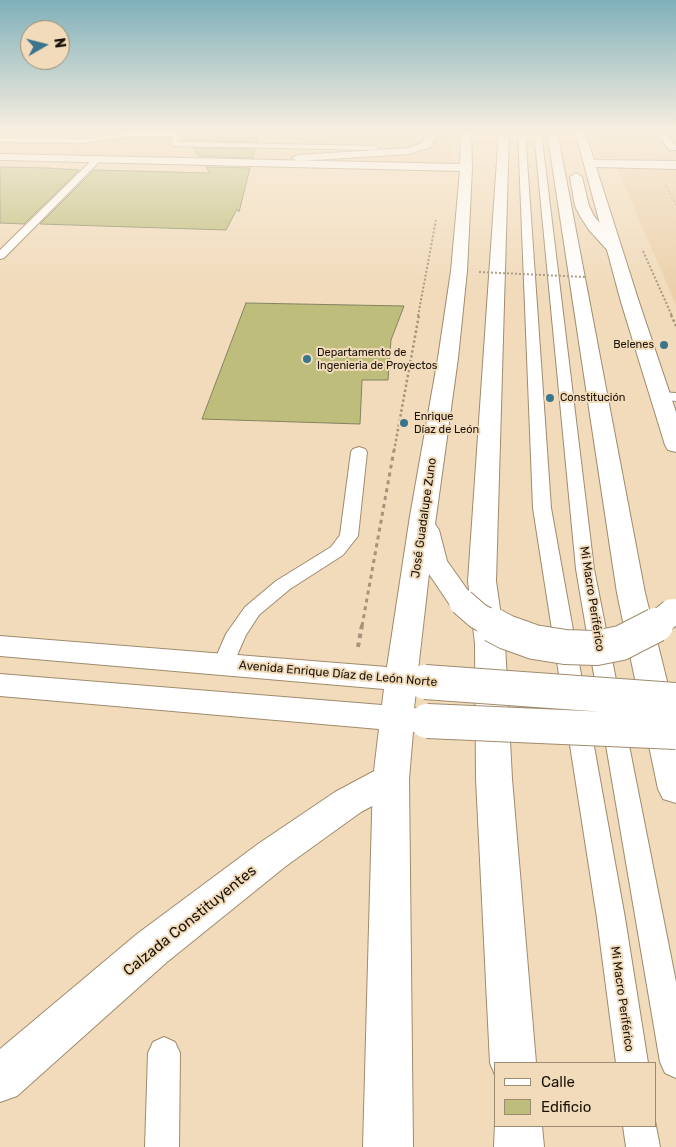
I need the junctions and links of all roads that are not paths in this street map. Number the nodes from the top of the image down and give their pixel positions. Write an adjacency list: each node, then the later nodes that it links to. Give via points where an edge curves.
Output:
1 (72, 185): 8 (lane)
2 (464, 185): 12 (main road, José Guadalupe Zuno, via 460,271)
3 (501, 185): 24 (main road, via 482,581 490,644 494,779)
4 (524, 185): 25 (lane, Mi Macro Periférico, via 542,508)
5 (543, 185): 26 (lane, Mi Macro Periférico, via 585,569)
6 (575, 185): 22 (main road, via 631,592)
7 (585, 185): 9 (main road, via 614,249)
8 (0, 256)
9 (668, 396): 10 (main road)
10 (676, 445)
11 (359, 452): 15 (lane, via 349,536 337,551 283,585 252,611 236,634)
12 (423, 516): 13 (main road, bridge, via 434,561 462,602 478,616 506,632 534,642 596,648 621,643 655,626); 16 (main road, José Guadalupe Zuno)
13 (674, 608)
14 (0, 646): 15 (main road, Avenida Enrique Díaz de León Norte)
15 (224, 664): 16 (main road, Avenida Enrique Díaz de León Norte)
16 (413, 680): 18 (main road, Avenida Enrique Díaz de León Norte, bridge); 19 (main road, José Guadalupe Zuno)
17 (0, 685): 19 (main road)
18 (676, 700)
19 (412, 720): 20 (main road, bridge); 21 (main road, José Guadalupe Zuno)
20 (676, 732)
21 (391, 779): 27 (main road, Calzada Constituyentes, via 348,802 272,855 152,948); 31 (main road, José Guadalupe Zuno)
22 (676, 789)
23 (164, 1053): 30 (lane)
24 (513, 1062)
25 (632, 1062)
26 (676, 1062)
27 (0, 1079)
28 (518, 1127): 32 (main road)
29 (640, 1127): 33 (lane)
30 (162, 1147)
31 (388, 1147)
32 (519, 1147)
33 (643, 1147)

